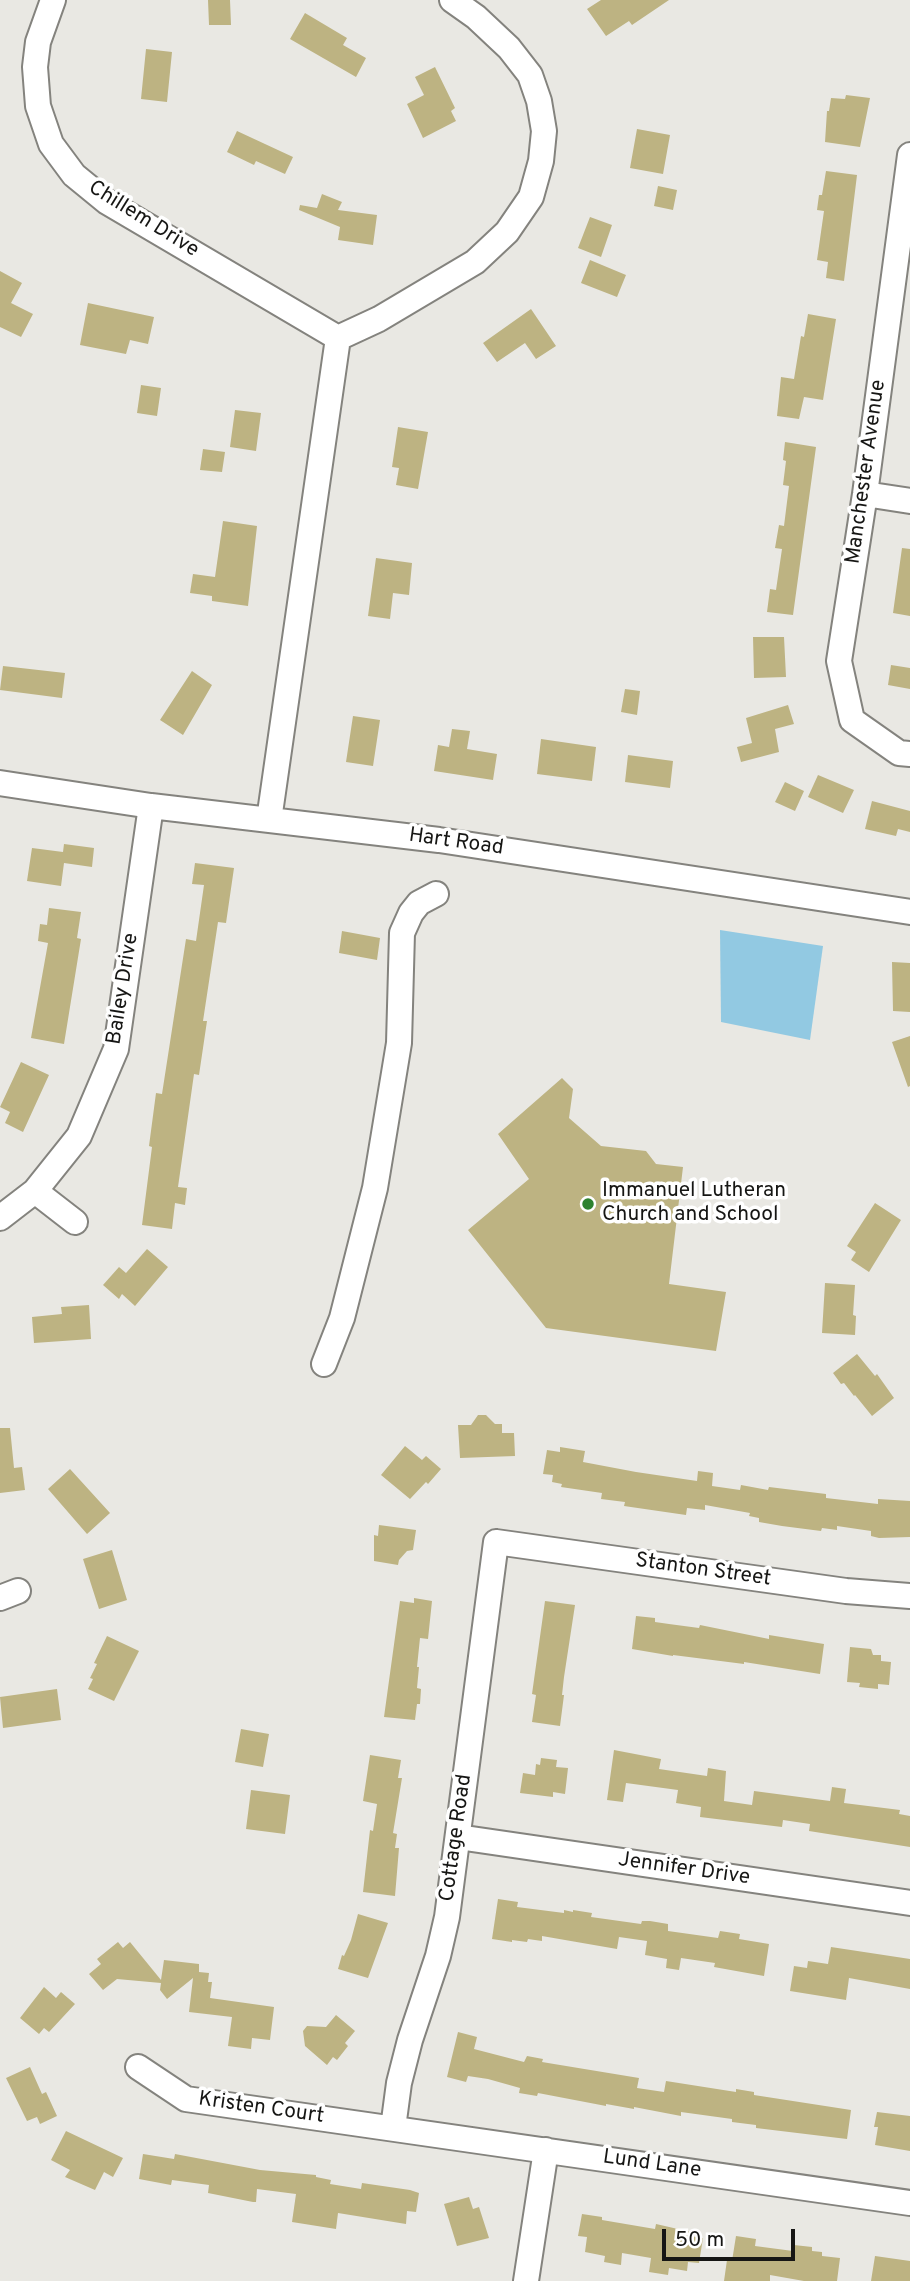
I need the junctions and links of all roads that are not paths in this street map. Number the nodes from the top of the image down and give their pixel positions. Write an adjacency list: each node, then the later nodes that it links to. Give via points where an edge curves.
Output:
1 (53, 0): 4 (street, Chillem Drive, via 38,42 38,106 51,144 74,175 107,202)
2 (452, 0): 4 (street, via 509,48 530,75 544,131 531,197 507,232 475,262)
3 (910, 155): 5 (street, Manchester Avenue)
4 (338, 338): 10 (street)
5 (865, 494): 6 (street); 7 (street, Manchester Avenue, via 839,661 852,720 899,752)
6 (910, 501)
7 (910, 754)
8 (0, 783): 9 (street, Hart Road)
9 (151, 806): 10 (street, Hart Road); 13 (street, Bailey Drive, via 116,1049 79,1136)
10 (269, 820): 12 (street, Hart Road, via 439,840)
11 (436, 894): 16 (street, via 419,902 402,933 399,1043 375,1188 342,1318)
12 (910, 912)
13 (35, 1191): 14 (street, Bailey Drive); 15 (street)
14 (0, 1219)
15 (75, 1223)
16 (324, 1364)
17 (496, 1542): 18 (street, Stanton Street); 19 (street, Cottage Road)
18 (910, 1596)
19 (458, 1837): 20 (street, Jennifer Drive); 22 (street, Cottage Road, via 447,1917 410,2040)
20 (910, 1903)
21 (138, 2067): 22 (street, Kristen Court, via 186,2099)
22 (393, 2128): 23 (street, Lund Lane)
23 (546, 2150): 24 (street, Lund Lane); 25 (street)
24 (910, 2203)
25 (526, 2281)

